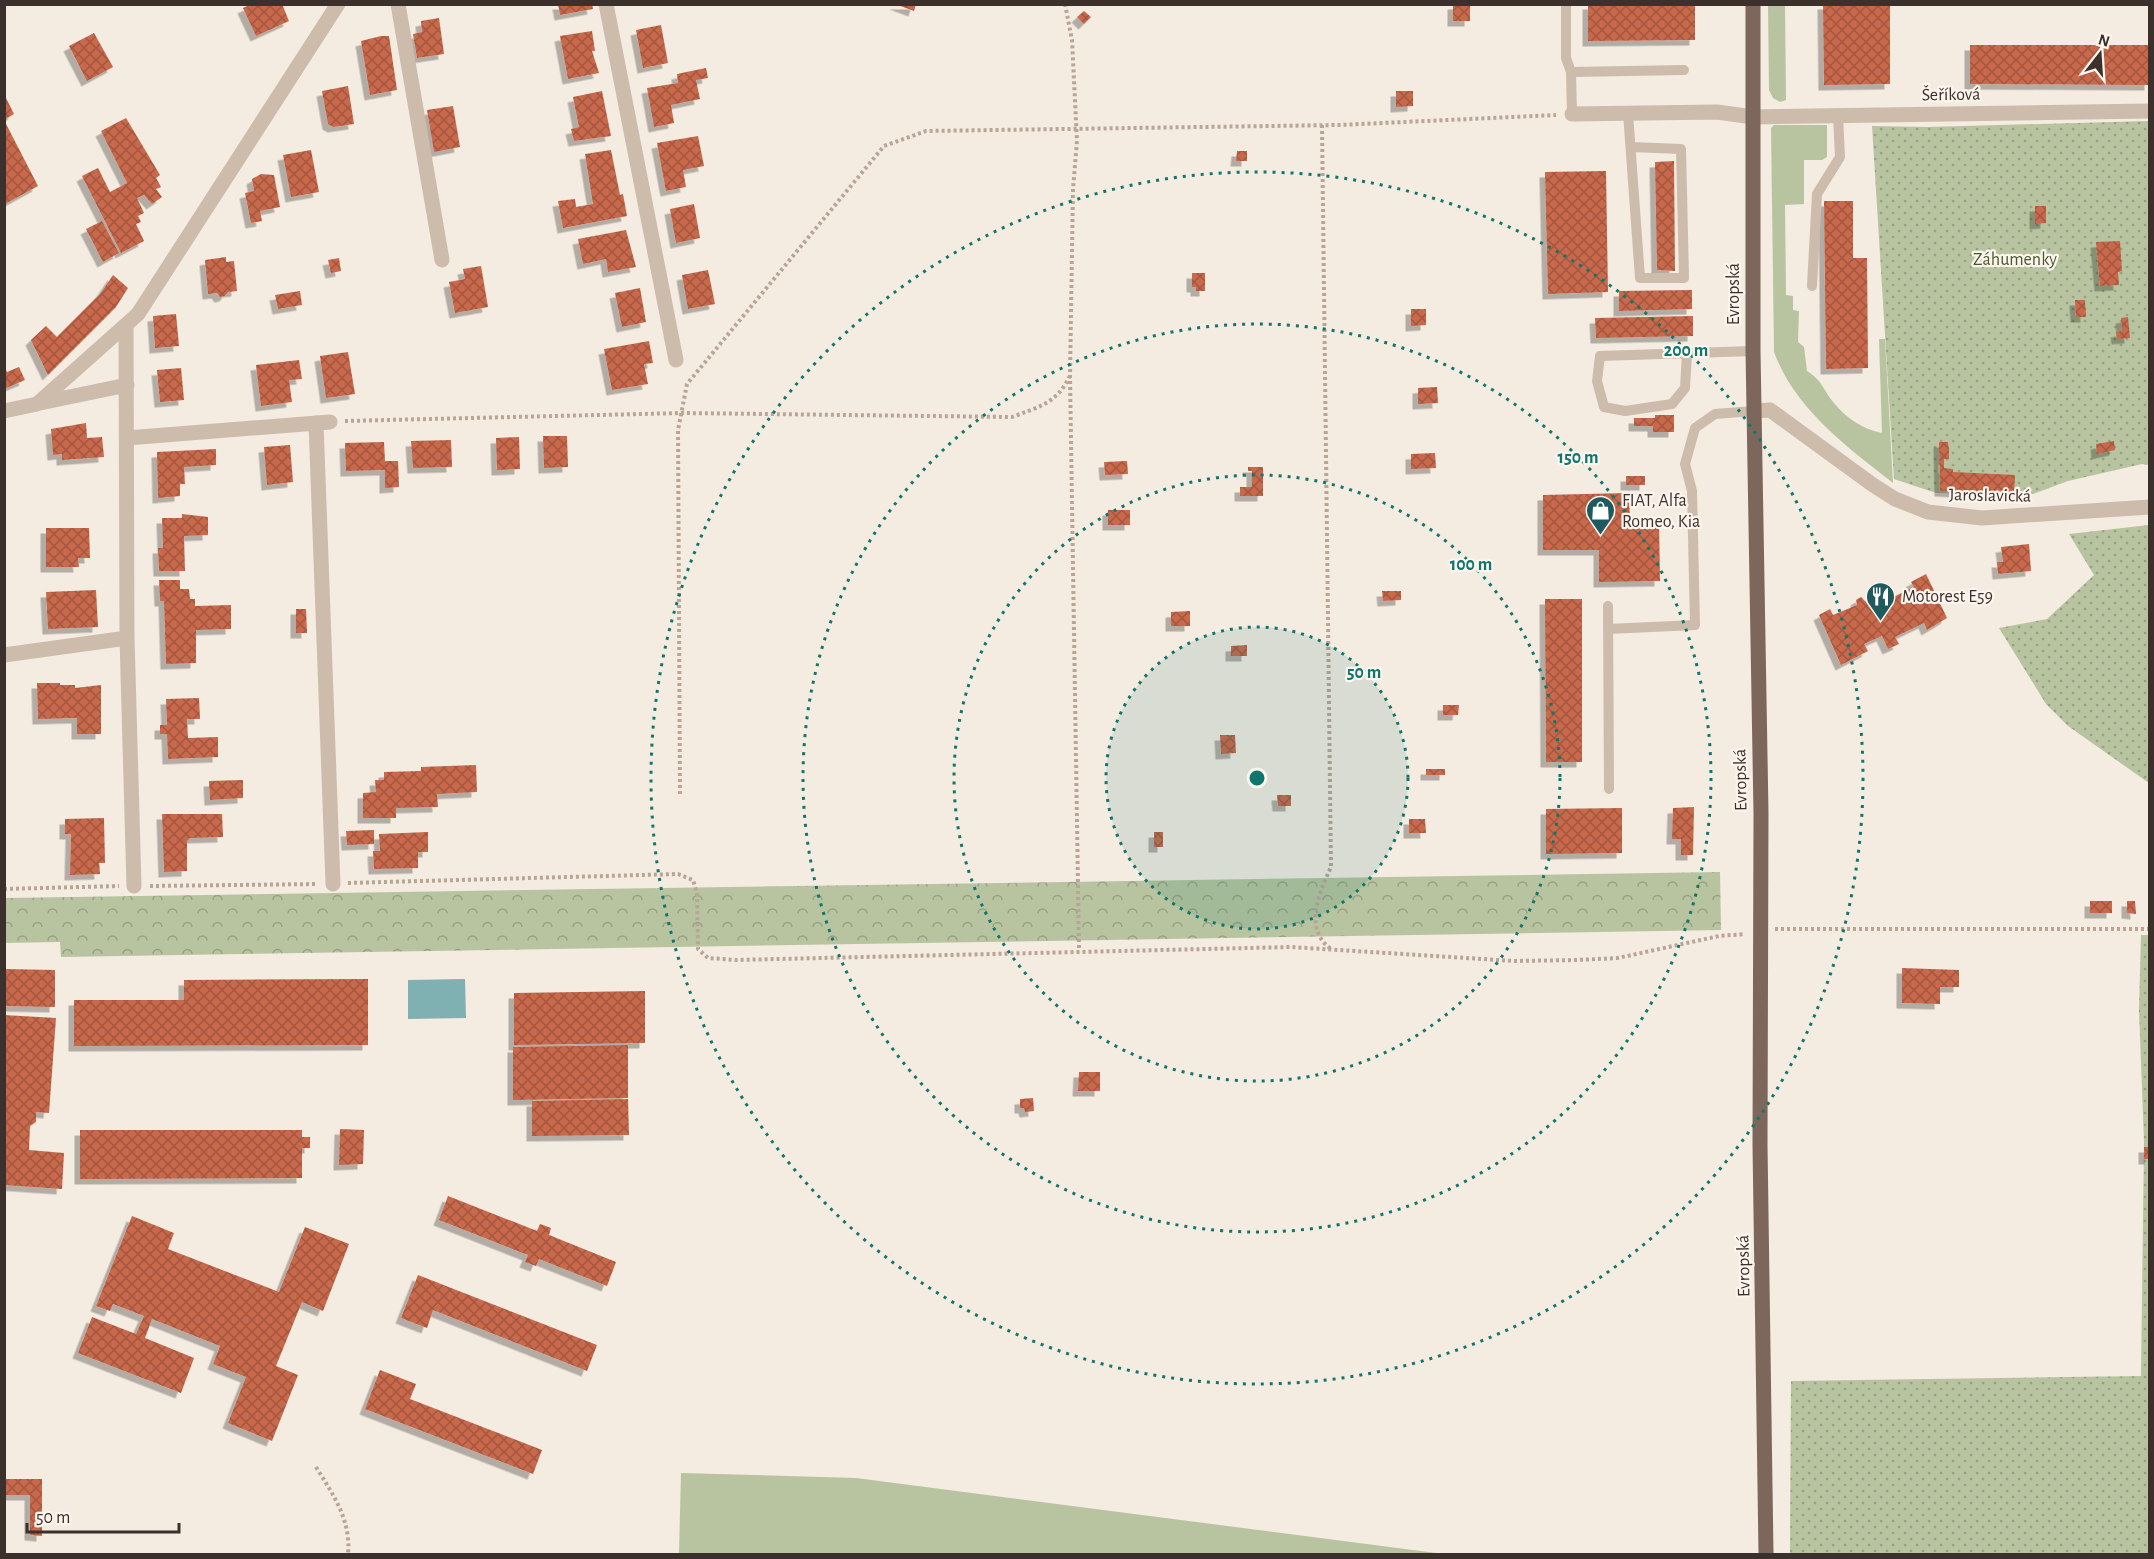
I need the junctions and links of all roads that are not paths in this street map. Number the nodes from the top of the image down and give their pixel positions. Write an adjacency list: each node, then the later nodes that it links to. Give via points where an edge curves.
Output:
1 (338, 4): 16 (street, via 138,315)
2 (398, 4): 14 (street)
3 (606, 4): 19 (street)
4 (1566, 4): 7 (lane, via 1566,57)
5 (1753, 4): 12 (main road, Evropská)
6 (1684, 70): 7 (lane)
7 (1571, 72): 10 (lane)
8 (2150, 111): 11 (street, Šeříková)
9 (1628, 113): 10 (street, Šeříková); 12 (street, Šeříková, via 1717,112); 13 (lane)
10 (1572, 114)
11 (1838, 116): 12 (street, Šeříková); 15 (lane, via 1840,157 1817,194)
12 (1753, 117): 17 (main road, Evropská)
13 (1631, 147): 13 (lane, via 1641,278 1684,278 1681,149)
14 (442, 260)
15 (1812, 286)
16 (126, 325): 20 (street); 21 (street)
17 (1753, 351): 18 (lane); 23 (main road, Evropská)
18 (1687, 353): 18 (lane, via 1600,356 1597,381 1604,407 1624,411 1672,404 1685,388)
19 (676, 360)
20 (127, 385): 21 (street); 24 (street)
21 (37, 404): 22 (street)
22 (4, 411)
23 (1753, 411): 25 (street, Jaroslavická, via 1770,410 1873,485 1928,512 1982,518); 27 (lane, via 1715,414 1695,428 1685,464 1692,491 1695,625); 33 (main road, Evropská)
24 (127, 438): 28 (street); 31 (street, via 323,422)
25 (2150, 507)
26 (1608, 606): 27 (lane)
27 (1608, 629): 30 (lane)
28 (127, 638): 29 (street); 32 (street)
29 (4, 655)
30 (1609, 789)
31 (333, 884)
32 (134, 886)
33 (1766, 1554)

